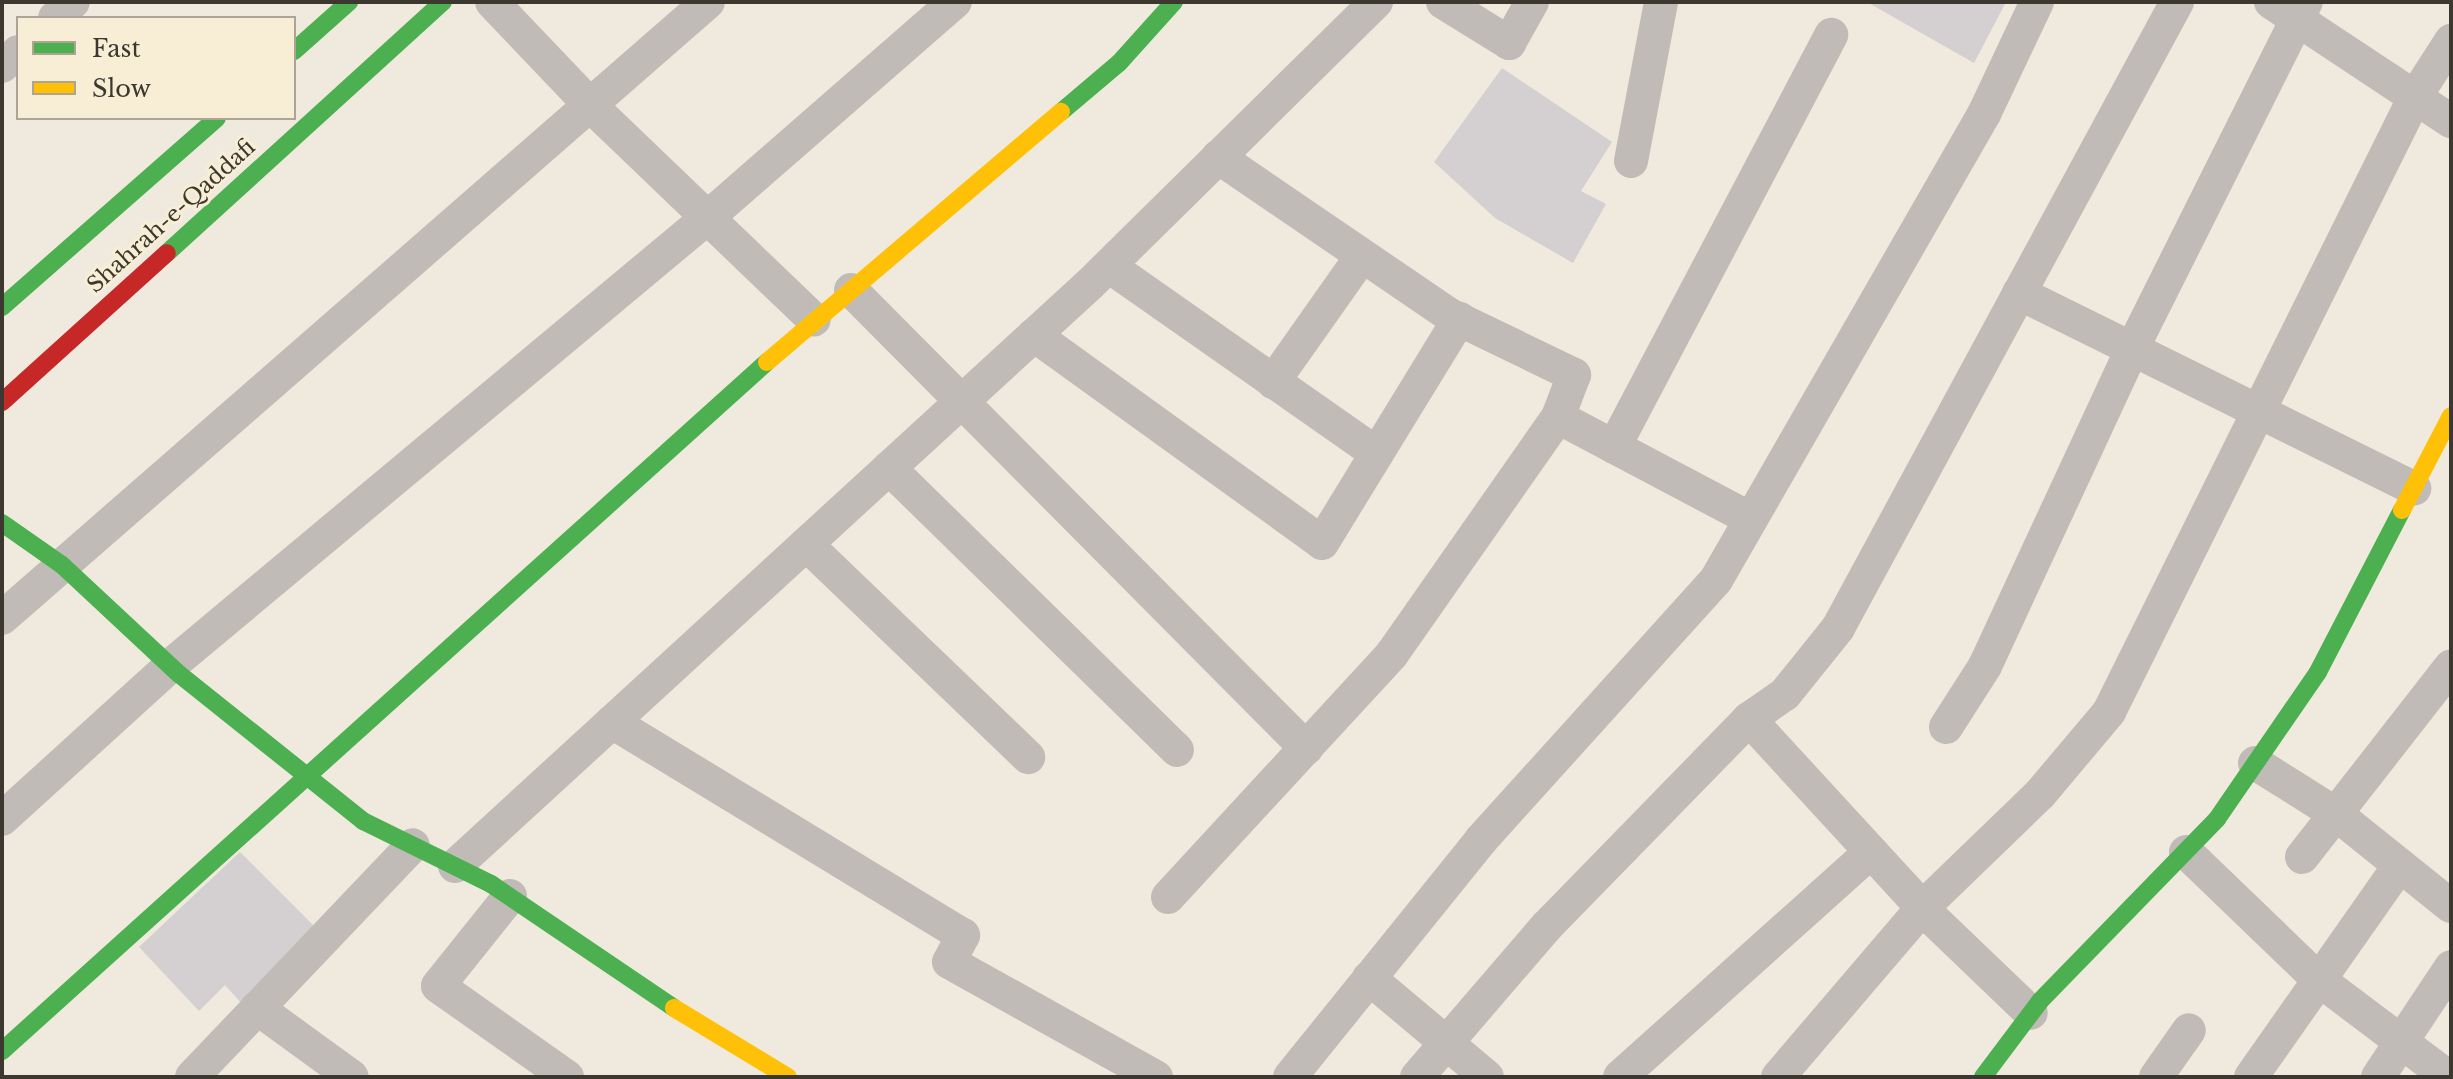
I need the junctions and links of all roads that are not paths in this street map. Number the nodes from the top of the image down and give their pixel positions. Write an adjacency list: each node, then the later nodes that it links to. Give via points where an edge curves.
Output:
1 (73, 2): 15 (street)
2 (349, 2): 18 (street)
3 (443, 2): 36 (street, Shahrah-e-Qaddafi)
4 (492, 2): 20 (street)
5 (708, 2): 20 (street)
6 (955, 2): 25 (street)
7 (1174, 2): 28 (street, via 1119,63)
8 (1376, 2): 23 (street)
9 (1443, 2): 10 (street, via 1509,43)
10 (1532, 2)
11 (1661, 2): 24 (street)
12 (2037, 2): 45 (street, via 1984,114)
13 (2177, 2): 29 (street)
14 (2291, 7): 19 (street); 34 (street)
15 (57, 16)
16 (1831, 35): 41 (street)
17 (2451, 41): 19 (street)
18 (296, 49)
19 (2415, 97): 22 (street); 38 (street)
20 (590, 105): 25 (street); 48 (street)
21 (215, 120): 30 (street, Shahrah-e-Qaddafi)
22 (2451, 121)
23 (1218, 157): 26 (street); 27 (street)
24 (1631, 161)
25 (707, 218): 32 (street); 50 (street)
26 (1362, 256): 31 (street); 35 (street)
27 (1109, 266): 33 (street); 35 (street)
28 (851, 290): 32 (street); 37 (street)
29 (2019, 293): 34 (street); 53 (street, via 1838,628 1785,694)
30 (2, 307)
31 (1459, 319): 40 (street, via 1574,375); 42 (street)
32 (814, 320): 60 (street)
33 (1034, 335): 37 (street); 42 (street, via 1322,543)
34 (2132, 349): 38 (street); 55 (street, via 1985,666)
35 (1273, 382): 42 (street)
36 (2, 402)
37 (961, 402): 43 (street); 56 (street)
38 (2258, 411): 44 (street); 72 (street, via 2109,712 2040,794)
39 (2451, 416): 44 (street)
40 (1558, 417): 41 (street); 56 (street, via 1392,654)
41 (1614, 447): 45 (street)
42 (1377, 454)
43 (889, 468): 47 (street); 57 (street)
44 (2414, 488): 59 (street, via 2318,672)
45 (1751, 519): 74 (street, via 1716,580 1481,840)
46 (2, 523): 48 (street)
47 (806, 544): 54 (street); 58 (street)
48 (62, 565): 49 (street); 50 (street)
49 (2, 618)
50 (170, 666): 60 (street); 62 (street)
51 (2451, 666): 52 (street)
52 (2440, 703): 61 (street)
53 (1749, 719): 64 (street); 80 (street, via 1547,926)
54 (612, 722): 68 (street); 86 (street, via 963,935 949,962)
55 (1946, 727)
56 (1306, 748): 70 (street)
57 (1177, 750)
58 (1028, 757)
59 (2255, 763): 61 (street); 65 (street, via 2217,819)
60 (305, 773): 63 (street, via 363,821); 81 (street)
61 (2336, 814): 66 (street); 67 (street)
62 (2, 819)
63 (413, 845): 68 (street); 76 (street)
64 (1871, 852): 72 (street); 90 (street)
65 (2186, 852): 75 (street); 77 (street)
66 (2302, 857)
67 (2400, 865): 71 (street); 75 (street)
68 (455, 866): 69 (street)
69 (510, 896): 84 (street, via 438,986); 85 (street, via 719,1038)
70 (1168, 897)
71 (2451, 906)
72 (1923, 907): 77 (street); 91 (street)
73 (2451, 967): 79 (street)
74 (1369, 978): 80 (street); 87 (street)
75 (2318, 979): 79 (street); 94 (street)
76 (257, 1008): 82 (street); 83 (street)
77 (2031, 1013): 92 (street)
78 (2189, 1030): 93 (street)
79 (2399, 1041): 95 (street); 96 (street)
80 (1446, 1043): 88 (street); 89 (street)
81 (2, 1051)
82 (192, 1077)
83 (352, 1077)
84 (567, 1077)
85 (788, 1077)
86 (1156, 1077)
87 (1290, 1077)
88 (1417, 1077)
89 (1487, 1077)
90 (1620, 1077)
91 (1778, 1077)
92 (1983, 1077)
93 (2156, 1077)
94 (2251, 1077)
95 (2378, 1077)
96 (2448, 1077)

